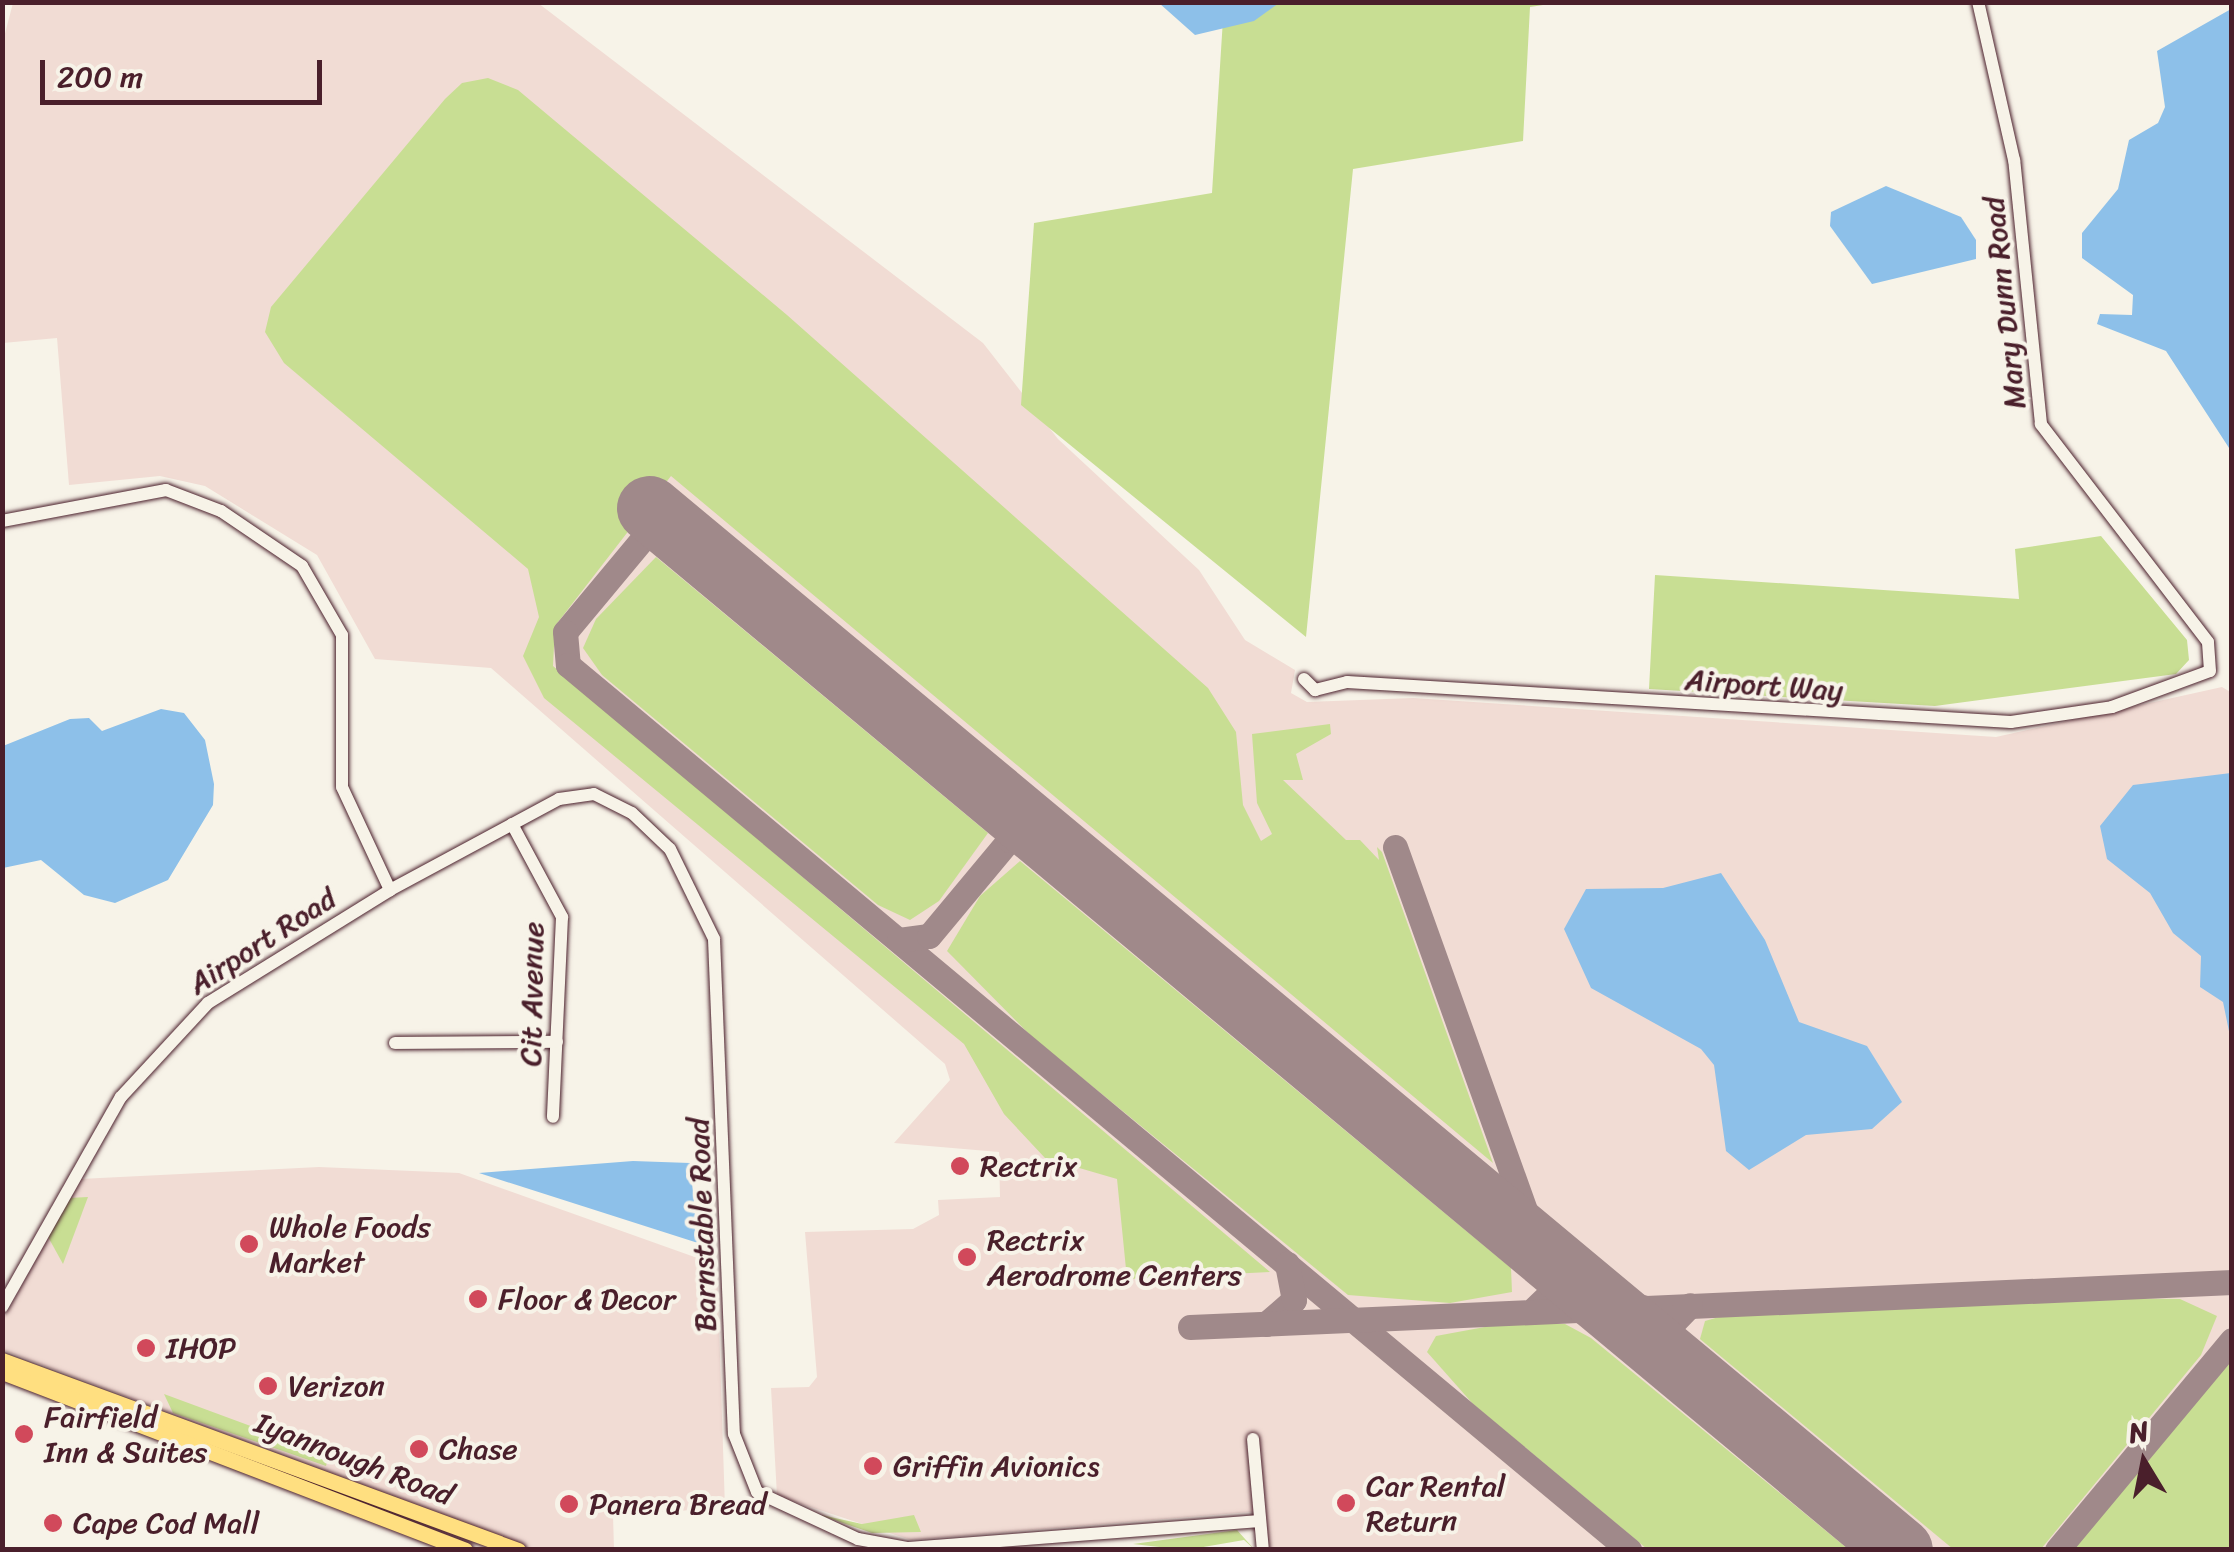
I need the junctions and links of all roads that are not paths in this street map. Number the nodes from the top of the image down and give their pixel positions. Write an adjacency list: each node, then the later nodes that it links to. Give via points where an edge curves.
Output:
1 (1978, 2): 3 (street, Mary Dunn Road, via 2014,160 2041,424 2208,642)
2 (2, 521): 7 (street, via 166,490 221,511 302,566 339,624 342,788)
3 (2213, 665): 4 (street, Airport Way, via 2202,680 2112,708 2011,722 1347,682 1315,690)
4 (1304, 680)
5 (617, 802): 6 (street, Airport Road, via 574,794); 15 (street, Barnstable Road, via 683,866 714,940 740,1464 762,1498 858,1539 928,1547)
6 (512, 824): 7 (street, Airport Road); 8 (street, Cit Avenue, via 562,917)
7 (390, 890): 11 (street, Airport Road, via 252,971 169,1040 102,1126)
8 (557, 1042): 9 (street); 10 (street, Cit Avenue)
9 (395, 1043)
10 (553, 1117)
11 (2, 1307)
12 (2, 1360): 17 (main road, Iyannough Road)
13 (2, 1372): 16 (main road, Iyannough Road)
14 (1254, 1439): 15 (street)
15 (1256, 1522): 18 (street)
16 (465, 1550)
17 (518, 1550)
18 (1263, 1550)

